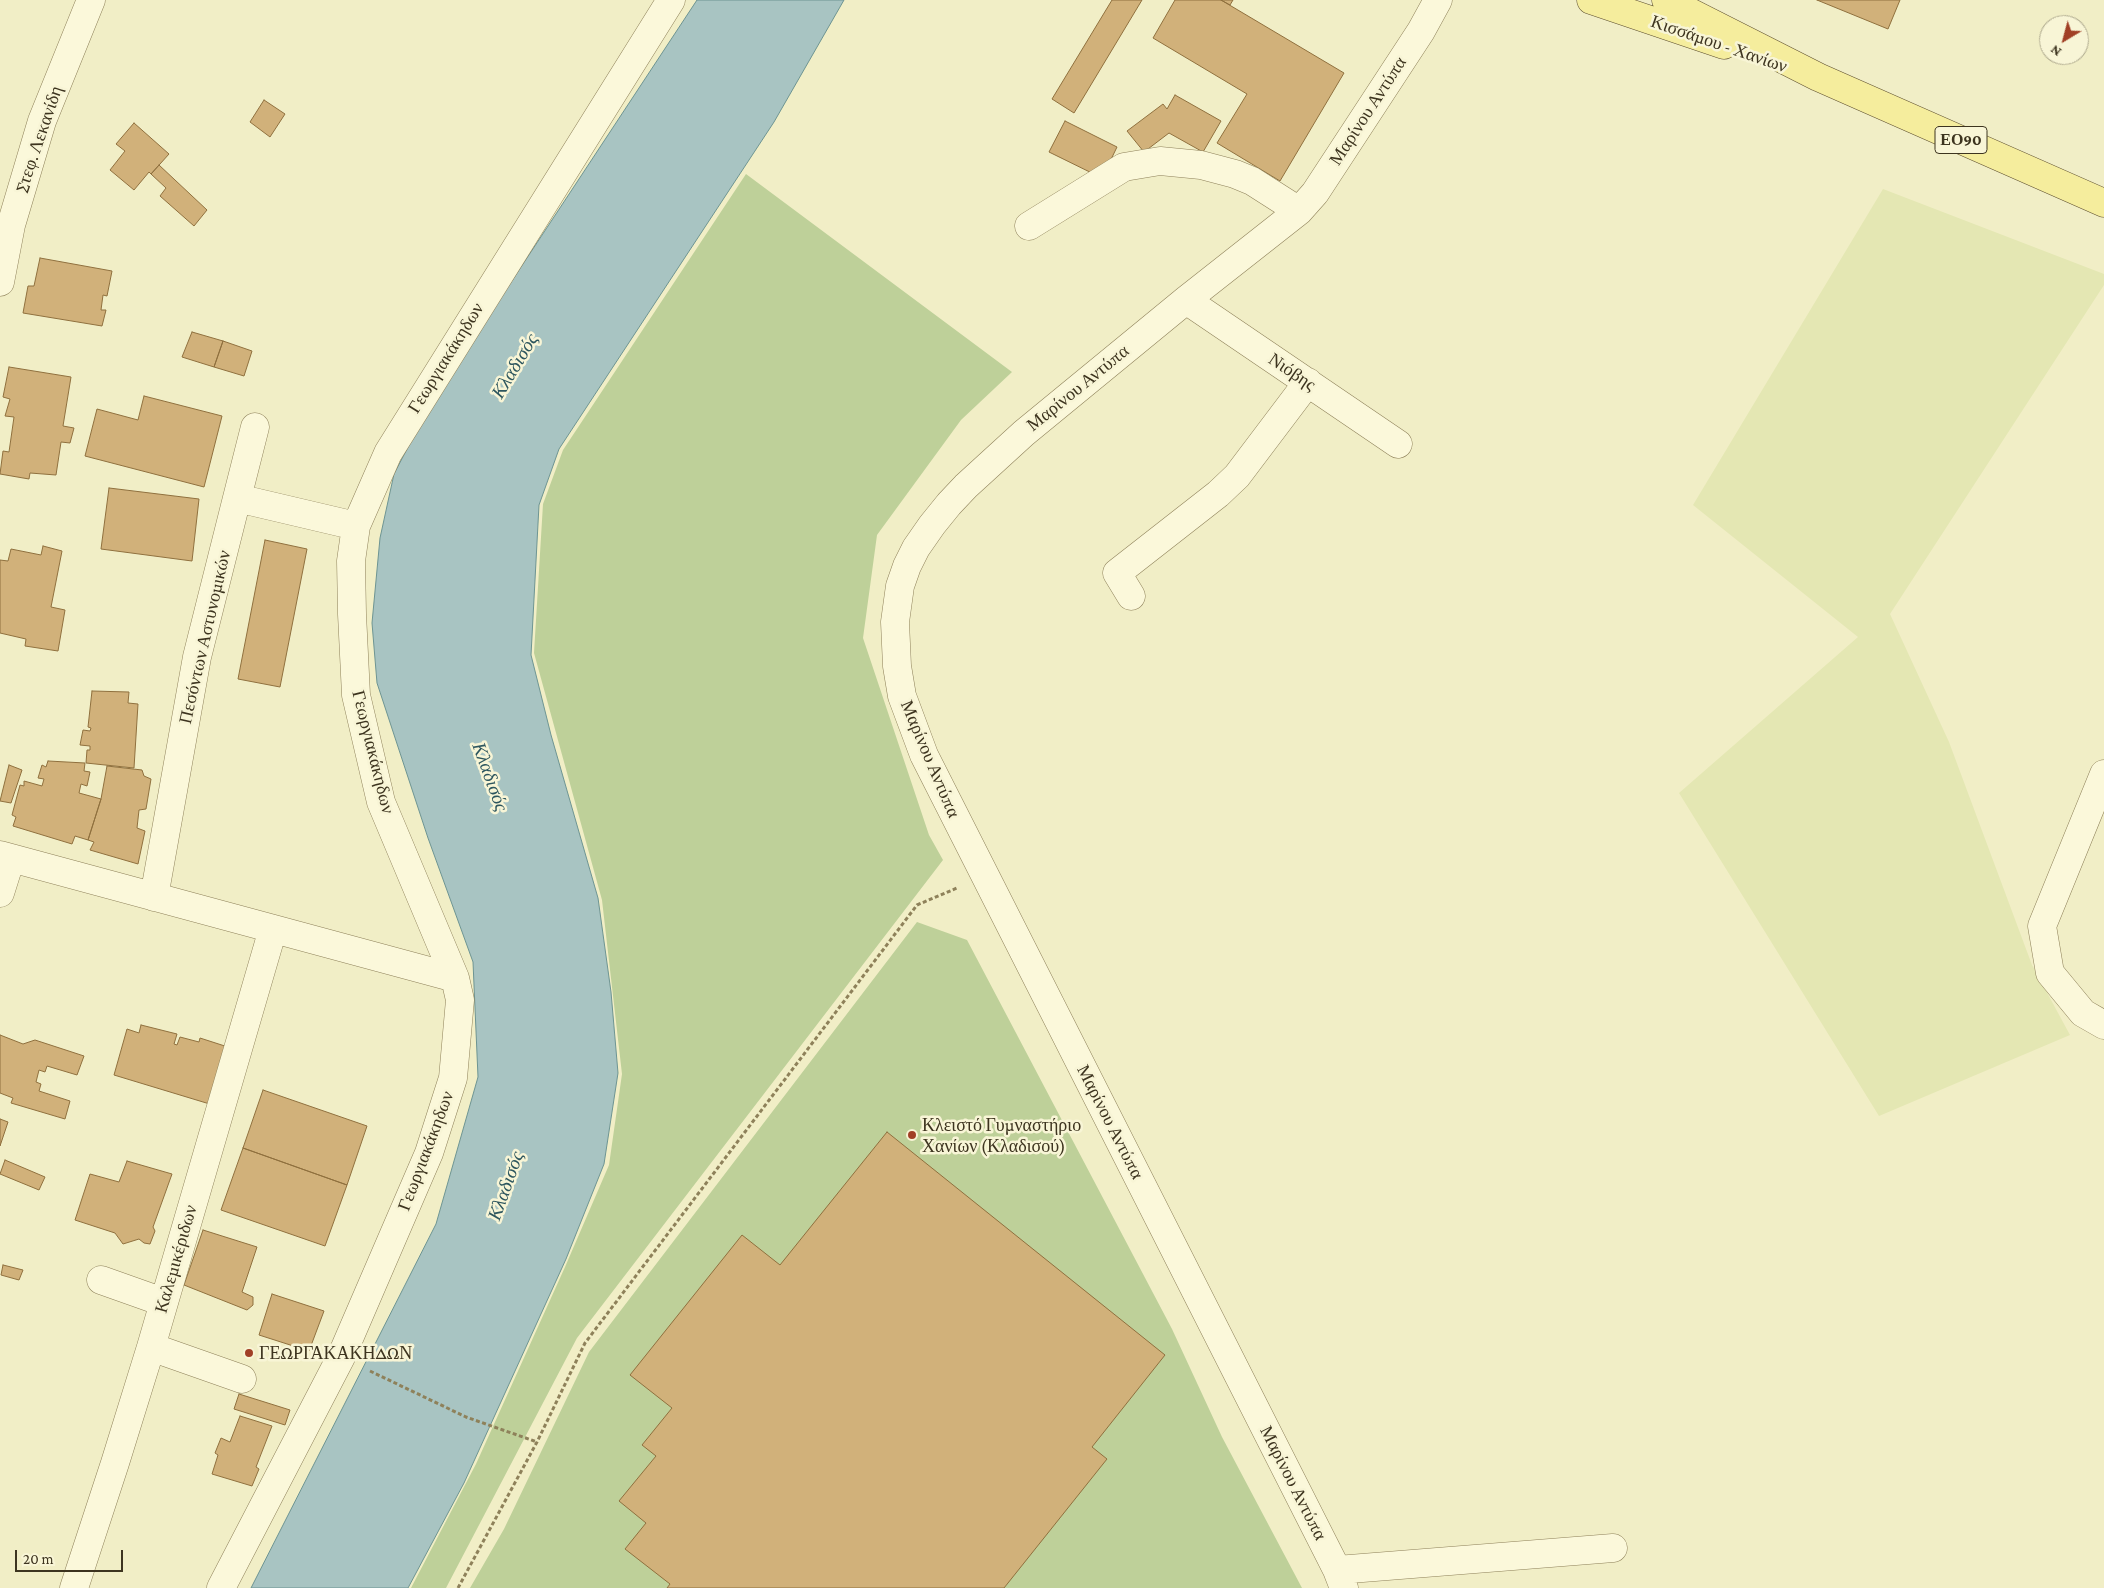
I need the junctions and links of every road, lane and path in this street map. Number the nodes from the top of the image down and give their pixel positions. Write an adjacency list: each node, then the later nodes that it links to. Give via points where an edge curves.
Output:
1 (91, 0): 9 (street, Στεφ. Λεκανίδη, via 42,121)
2 (672, 0): 17 (street, Γεωργιακάκηδων, via 392,445)
3 (1438, 0): 8 (street, Μαρίνου Αντύπα, via 1416,39)
4 (1591, 0): 6 (main road, Κισσάμου - Χανίων / ΕΟ90)
5 (1666, 0): 6 (main road, Κισσάμου - Χανίων / ΕΟ90)
6 (1818, 78): 7 (main road, Κισσάμου - Χανίων / ΕΟ90)
7 (2104, 203)
8 (1300, 212): 10 (street, via 1252,181 1235,174 1201,165 1160,161 1124,167); 12 (street, Μαρίνου Αντύπα)
9 (6, 224): 11 (street, Στεφ. Λεκανίδη)
10 (1028, 226)
11 (0, 282)
12 (1186, 300): 13 (street, Νιόβης); 21 (street, Μαρίνου Αντύπα, via 1024,433 966,486 916,548 900,586 895,643 902,696 924,755)
13 (1308, 382): 15 (street, Νιόβης); 18 (street, via 1237,476 1117,573)
14 (255, 427): 16 (street, Πεσόντων Αστυνομικών)
15 (1398, 444)
16 (237, 498): 17 (street); 23 (street, Πεσόντων Αστυνομικών, via 197,657)
17 (356, 526): 25 (street, Γεωργιακάκηδων, via 351,560 356,695 381,802)
18 (1131, 596)
19 (2104, 774): 26 (street, via 2042,926 2050,973 2083,1013)
20 (5, 856): 22 (street); 23 (street)
21 (985, 876): 32 (path, via 918,905 585,1343); 34 (street, Μαρίνου Αντύπα)
22 (0, 893)
23 (154, 897): 24 (street)
24 (273, 929): 25 (street); 28 (street, Καλεμικέριδων)
25 (455, 978): 30 (street, Γεωργιακάκηδων, via 460,1000 453,1078 429,1153)
26 (2104, 1025)
27 (101, 1280): 28 (street)
28 (163, 1302): 29 (street, Καλεμικέριδων)
29 (151, 1347): 31 (street); 35 (street, Καλεμικέριδων)
30 (341, 1357): 32 (path, via 466,1417); 36 (street, Γεωργιακάκηδων)
31 (242, 1379)
32 (537, 1442): 37 (path)
33 (1613, 1548): 34 (street)
34 (1340, 1579)
35 (74, 1588)
36 (221, 1588)
37 (458, 1588)

